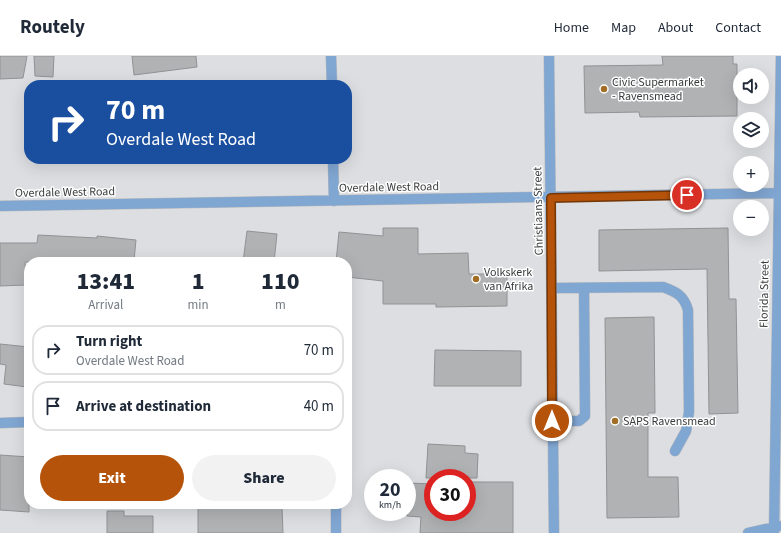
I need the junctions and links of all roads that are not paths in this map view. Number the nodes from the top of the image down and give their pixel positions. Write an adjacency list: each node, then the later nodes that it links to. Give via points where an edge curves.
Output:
1 (331, 56): 4 (street)
2 (549, 56): 7 (street, Christiaans Street)
3 (781, 62): 6 (street, Florida Street)
4 (332, 80)
5 (334, 164): 8 (street)
6 (778, 194): 7 (street, Overdale West Road); 12 (street, Florida Street)
7 (551, 198): 8 (street, Overdale West Road); 10 (street, Christiaans Street)
8 (334, 201): 9 (street, Overdale West Road)
9 (0, 206)
10 (552, 288): 11 (street); 13 (street, Christiaans Street)
11 (584, 288): 13 (street, via 585,416 579,421); 16 (street, via 663,287 677,292 685,300 688,310 689,412 686,430)
12 (779, 296): 18 (street, Florida Street)
13 (552, 421): 20 (street, Christiaans Street)
14 (24, 422): 15 (street)
15 (0, 423)
16 (675, 451)
17 (336, 509): 19 (street)
18 (776, 528): 21 (street)
19 (336, 533)
20 (554, 533)
21 (748, 533)

